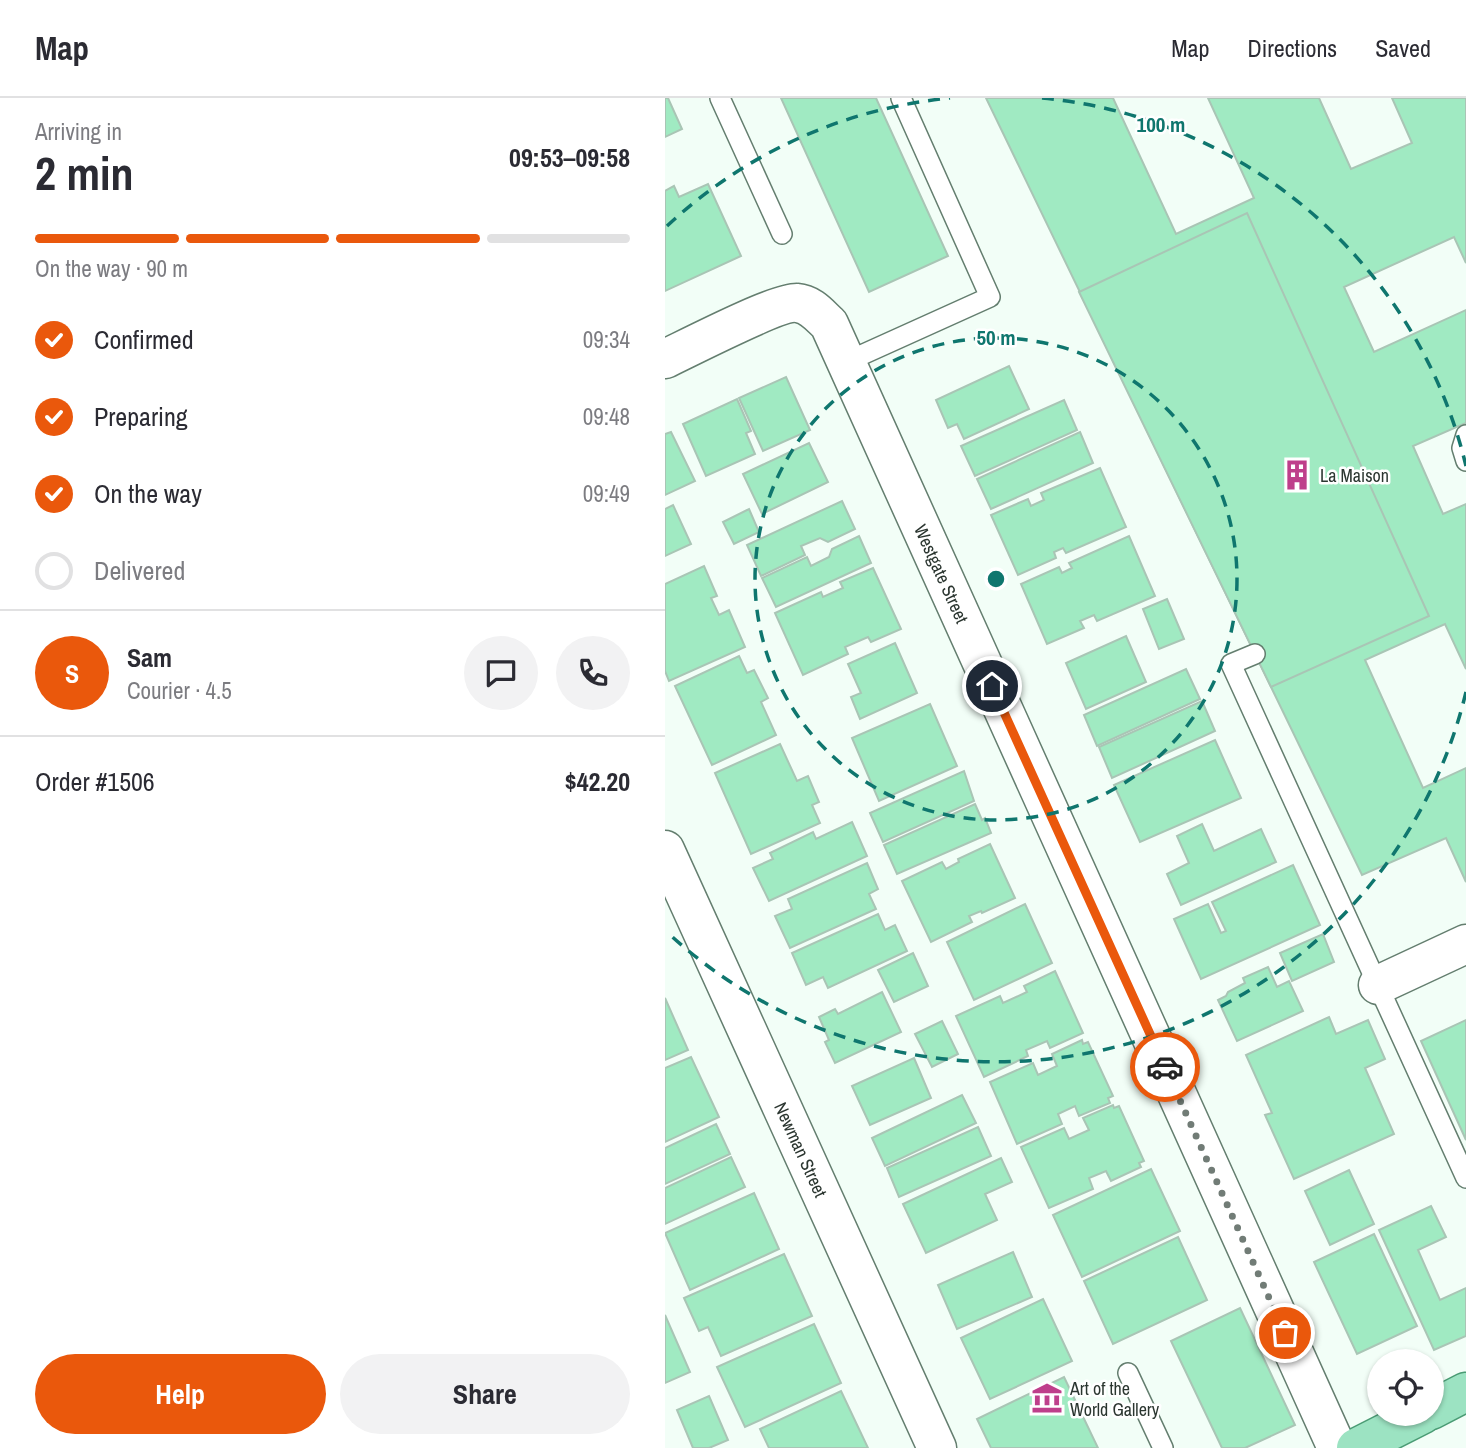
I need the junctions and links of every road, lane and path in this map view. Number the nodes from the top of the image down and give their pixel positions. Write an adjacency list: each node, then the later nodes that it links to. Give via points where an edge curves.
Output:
1 (720, 98): 3 (lane)
2 (901, 98): 5 (lane, via 990,297)
3 (782, 234)
4 (665, 359): 5 (street, Westgate Street, via 776,308 797,303 813,309 829,324)
5 (846, 362): 20 (street, Westgate Street)
6 (1466, 435): 7 (lane, via 1462,448)
7 (1466, 461)
8 (1255, 654): 11 (lane, via 1231,664)
9 (665, 850): 19 (street, Newman Street)
10 (1466, 944): 11 (street)
11 (1378, 985): 12 (lane)
12 (1466, 1178)
13 (1128, 1373): 18 (lane)
14 (1466, 1392): 15 (main road)
15 (1444, 1403)
16 (1402, 1426): 17 (main road)
17 (1370, 1444)
18 (1160, 1447)
19 (937, 1448)
20 (1337, 1448)

